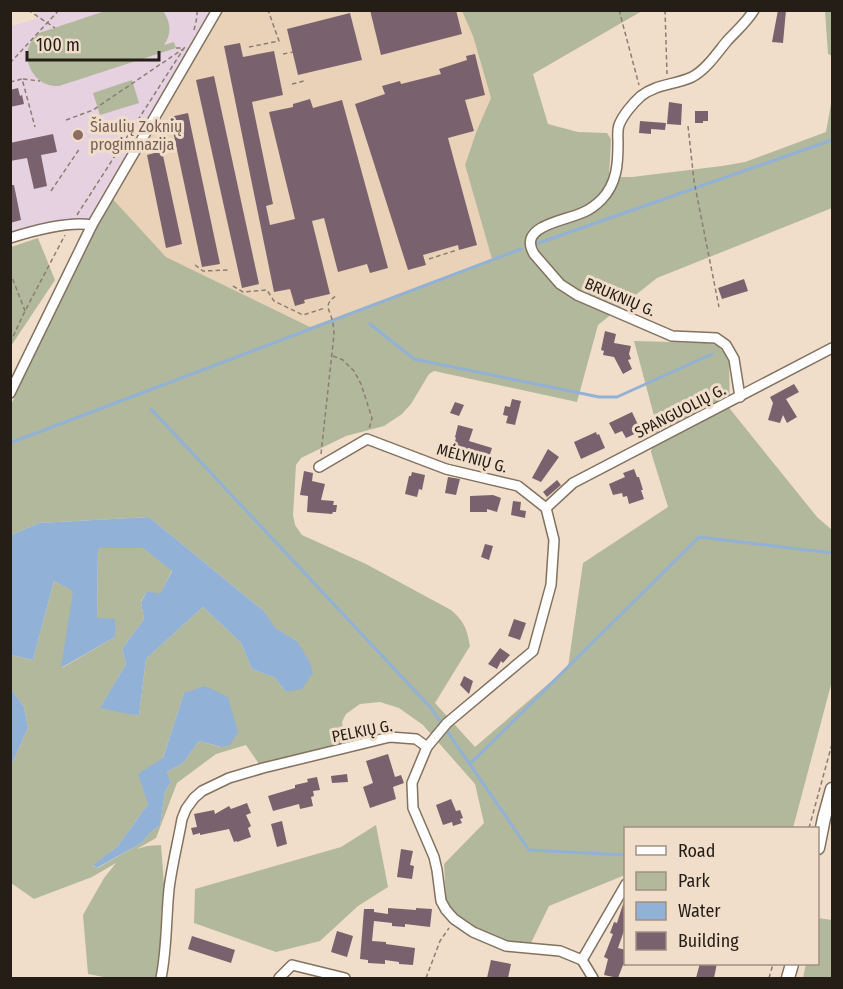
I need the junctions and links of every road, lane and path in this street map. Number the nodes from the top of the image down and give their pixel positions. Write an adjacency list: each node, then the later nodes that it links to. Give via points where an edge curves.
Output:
1 (28, 10): 9 (path)
2 (59, 10): 9 (path)
3 (197, 10): 11 (path)
4 (217, 10): 32 (street)
5 (268, 10): 13 (path, via 279,41)
6 (619, 10): 25 (path)
7 (665, 10): 24 (path)
8 (754, 10): 24 (street, BRUKNIŲ G., via 695,75)
9 (48, 22): 10 (path); 18 (path)
10 (55, 28)
11 (193, 33)
12 (188, 40): 15 (path)
13 (249, 47)
14 (176, 48): 15 (path)
15 (183, 48): 26 (path, via 93,110); 31 (path)
16 (293, 52): 17 (path)
17 (283, 54)
18 (10, 63)
19 (22, 79): 20 (path); 22 (path); 28 (path)
20 (40, 81)
21 (304, 81): 23 (path)
22 (10, 82)
23 (292, 84)
24 (667, 84): 25 (street, BRUKNIŲ G.)
25 (641, 96): 48 (street, BRUKNIŲ G., via 618,128 616,175 606,193 583,213 539,229 531,237 531,249 560,284 577,295 672,336 716,338 726,345 735,359)
26 (66, 120)
27 (688, 126): 41 (path, via 694,181)
28 (35, 127)
29 (80, 148): 30 (path)
30 (51, 191)
31 (70, 225): 32 (street); 33 (street); 43 (path)
32 (92, 225): 47 (street)
33 (10, 238)
34 (458, 250): 35 (path)
35 (429, 259)
36 (195, 266): 37 (path, via 203,271)
37 (230, 270)
38 (10, 272): 43 (path)
39 (233, 286): 42 (path, via 243,292 267,290 274,301 303,315)
40 (337, 295): 42 (path)
41 (719, 307)
42 (327, 308): 46 (path, via 333,323)
43 (26, 311): 44 (path)
44 (10, 343)
45 (832, 348): 48 (street, SPANGUOLIŲ G.)
46 (332, 355): 49 (path, via 343,360 361,384 372,418); 50 (path)
47 (10, 393)
48 (740, 397): 51 (street, SPANGUOLIŲ G., via 573,483)
49 (367, 439): 50 (street); 51 (street, MĖLYNIŲ G., via 446,469 518,486)
50 (320, 467)
51 (546, 508): 53 (street, via 554,540 551,585 532,651 447,723)
52 (832, 744): 55 (path)
53 (427, 747): 58 (street, via 412,783 413,808 436,863 441,901); 60 (street, PELKIŲ G., via 416,739 390,737 263,768 202,791 182,819 169,887)
54 (832, 789): 56 (main road)
55 (809, 827)
56 (819, 843)
57 (624, 887): 59 (street)
58 (454, 919): 59 (street, via 506,946 560,951); 63 (path, via 440,941)
59 (582, 960): 64 (street)
60 (161, 978)
61 (279, 978): 62 (street, via 292,965)
62 (345, 978)
63 (426, 978)
64 (592, 978)

